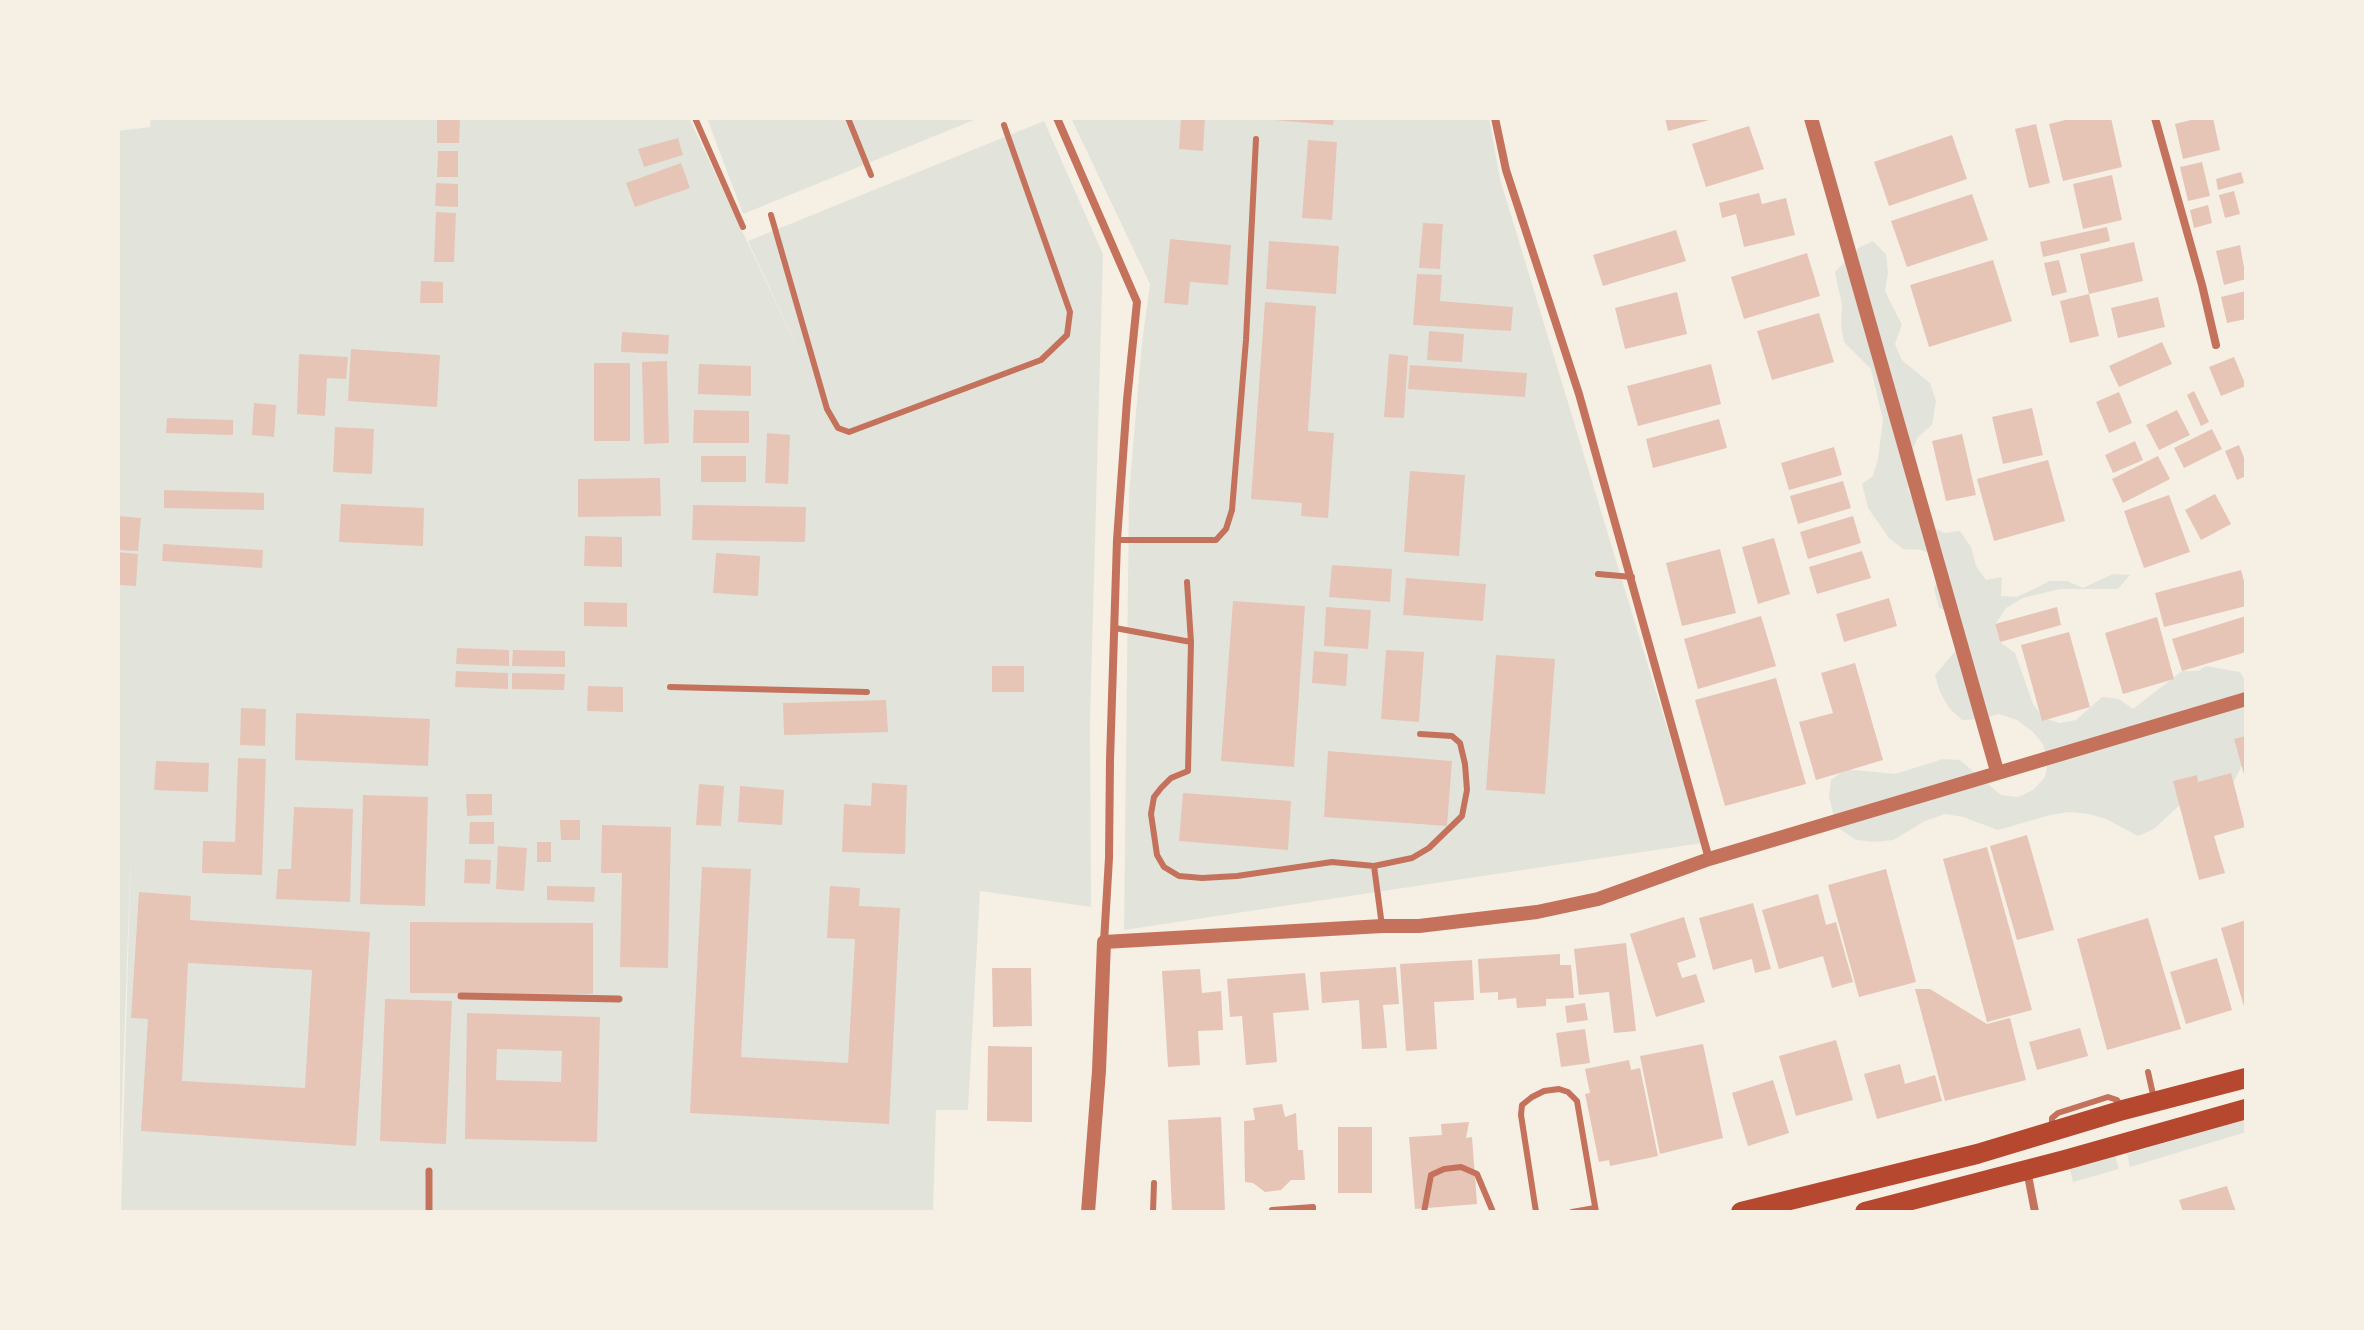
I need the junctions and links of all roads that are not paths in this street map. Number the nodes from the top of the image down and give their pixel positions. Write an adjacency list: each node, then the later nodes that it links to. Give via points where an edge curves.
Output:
1 (695, 118): 11 (lane)
2 (848, 118): 9 (lane)
3 (1057, 118): 13 (street, via 1137,302)
4 (1495, 118): 15 (street, via 1506,170)
5 (1811, 118): 23 (street)
6 (2155, 118): 12 (street)
7 (1004, 125): 10 (lane, via 1070,312 1067,335 1041,360 849,432 838,428 827,409)
8 (1256, 139): 13 (lane, via 1246,340 1226,529 1216,540)
9 (871, 175)
10 (771, 215)
11 (743, 227)
12 (2216, 345)
13 (1117, 540): 17 (street)
14 (1598, 574): 15 (lane)
15 (1632, 577): 24 (street)
16 (1187, 582): 18 (lane)
17 (1115, 628): 18 (lane); 27 (street)
18 (1191, 642): 25 (lane, via 1188,771 1161,788 1151,814 1164,867 1179,876 1202,878 1332,862)
19 (670, 687): 20 (lane)
20 (867, 692)
21 (2246, 699): 23 (street)
22 (1420, 734): 25 (lane, via 1452,736 1460,743 1467,790 1462,816 1412,858)
23 (1997, 771): 24 (street)
24 (1709, 859): 26 (street, via 1598,899 1537,912)
25 (1374, 866): 26 (lane)
26 (1382, 926): 27 (street)
27 (1104, 942): 40 (street)
28 (461, 996): 29 (street)
29 (619, 999)
30 (2148, 1072): 32 (lane)
31 (2246, 1078): 32 (highway)
32 (2155, 1102): 48 (highway, via 1977,1154)
33 (2246, 1109): 34 (highway)
34 (2027, 1170): 37 (highway); 50 (street)
35 (429, 1171): 39 (street)
36 (1154, 1183): 41 (lane)
37 (1916, 1206): 49 (highway)
38 (1595, 1210): 46 (lane, via 1577,1101 1559,1089 1522,1105); 47 (lane)
39 (429, 1212)
40 (1088, 1212)
41 (1153, 1212)
42 (1272, 1212): 43 (lane, via 1313,1207)
43 (1313, 1212)
44 (1424, 1212): 45 (lane, via 1431,1175 1461,1167 1477,1174)
45 (1493, 1212)
46 (1536, 1212)
47 (1572, 1212)
48 (1741, 1212)
49 (1865, 1212)
50 (2035, 1212)

